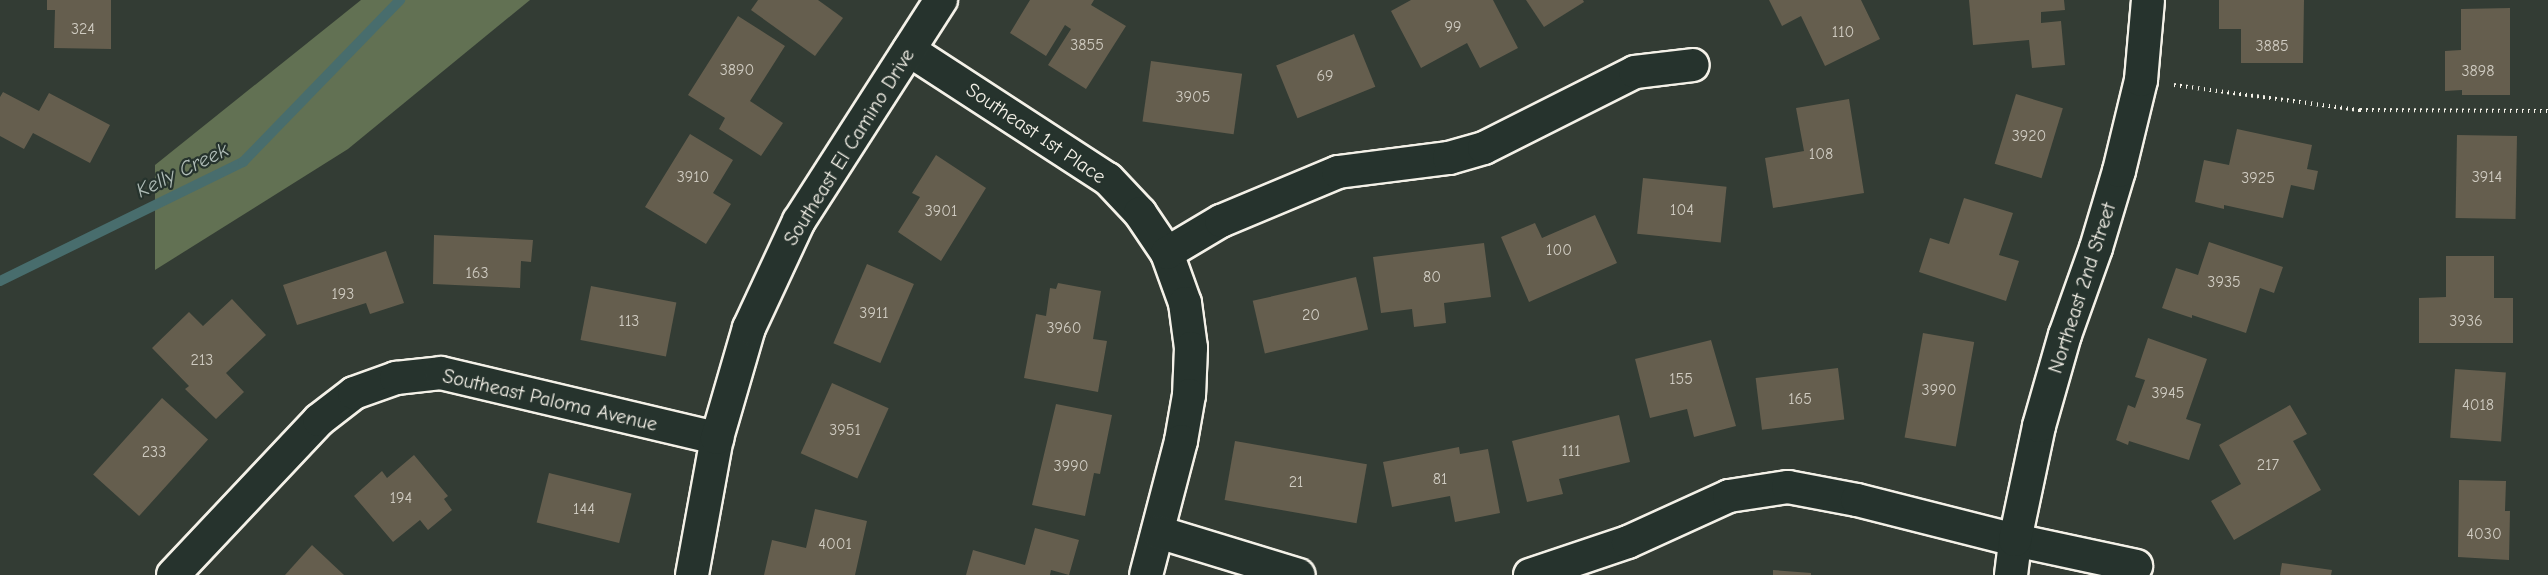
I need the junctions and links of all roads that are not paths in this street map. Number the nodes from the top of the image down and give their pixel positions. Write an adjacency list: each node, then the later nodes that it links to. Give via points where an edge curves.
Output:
1 (941, 0): 3 (street, Southeast El Camino Drive)
2 (2148, 0): 8 (street, Northeast 2nd Street, via 2141,80 2119,171 2039,426)
3 (909, 50): 5 (street, Southeast 1st Place, via 1108,179 1140,213); 6 (street, Southeast El Camino Drive, via 799,221 749,328)
4 (1693, 65): 5 (street, via 1635,72 1484,148 1449,158 1338,172 1221,221)
5 (1167, 253): 7 (street, Southeast 1st Place, via 1185,303 1191,348 1189,395 1181,441)
6 (717, 438): 10 (street, Southeast Paloma Avenue, via 441,373 396,378 354,393 319,420); 11 (street, Southeast El Camino Drive)
7 (1158, 532): 12 (street, Southeast 1st Place); 13 (street)
8 (2015, 540): 9 (street); 14 (street, via 1857,500 1788,487 1729,496 1628,542); 15 (street, Northeast 2nd Street)
9 (2136, 566)
10 (173, 575)
11 (692, 575)
12 (1146, 575)
13 (1299, 575)
14 (1530, 575)
15 (2011, 575)

